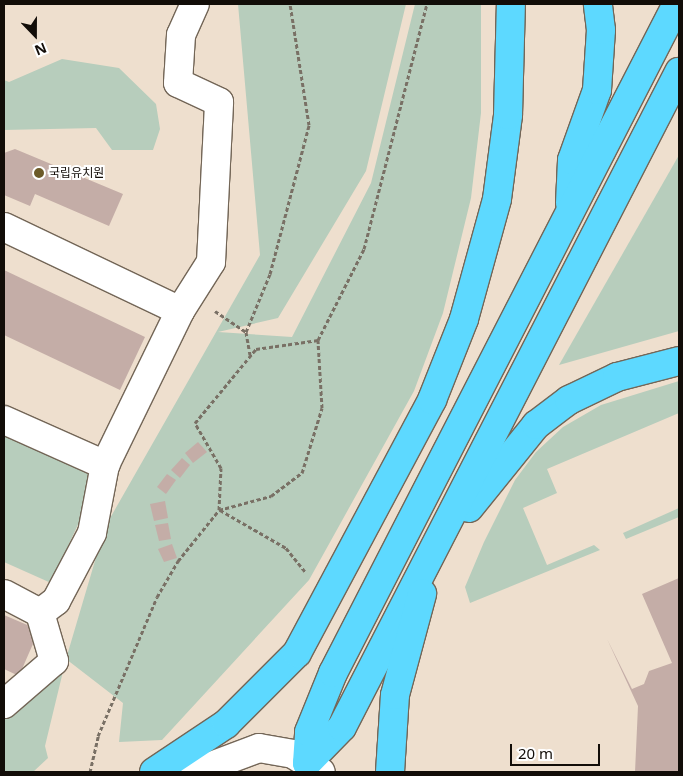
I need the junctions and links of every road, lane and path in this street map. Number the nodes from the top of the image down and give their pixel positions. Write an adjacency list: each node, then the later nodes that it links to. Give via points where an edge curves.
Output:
1 (196, 4): 10 (street, via 180,35 178,83 219,102 211,262)
2 (290, 4): 11 (path, via 309,125 270,274)
3 (427, 4): 12 (path, via 364,249)
4 (511, 4): 25 (highway, via 508,116 497,198 464,319 432,400 297,653 226,724)
5 (598, 4): 8 (highway, via 601,30 597,90 572,160)
6 (677, 4): 8 (highway)
7 (679, 72): 18 (highway)
8 (569, 213): 23 (highway, via 333,673 309,732)
9 (4, 227): 10 (street)
10 (185, 303): 11 (path); 16 (street)
11 (246, 332): 13 (path)
12 (318, 340): 13 (path, via 256,349); 17 (path, via 322,408 302,473 271,496)
13 (250, 356): 17 (path, via 195,423 221,468)
14 (679, 361): 18 (highway, via 593,386 550,414 520,442)
15 (4, 420): 16 (street)
16 (105, 465): 21 (street, via 92,533 56,601)
17 (219, 510): 19 (path, via 286,548); 24 (path, via 178,561 157,597 98,736)
18 (430, 557): 23 (highway, via 342,726); 27 (highway, via 395,695)
19 (312, 582)
20 (4, 594): 21 (street)
21 (40, 614): 22 (street, via 54,661)
22 (4, 704)
23 (306, 770): 26 (street, via 277,749 259,748)
24 (90, 772)
25 (154, 772)
26 (194, 772)
27 (390, 772)

